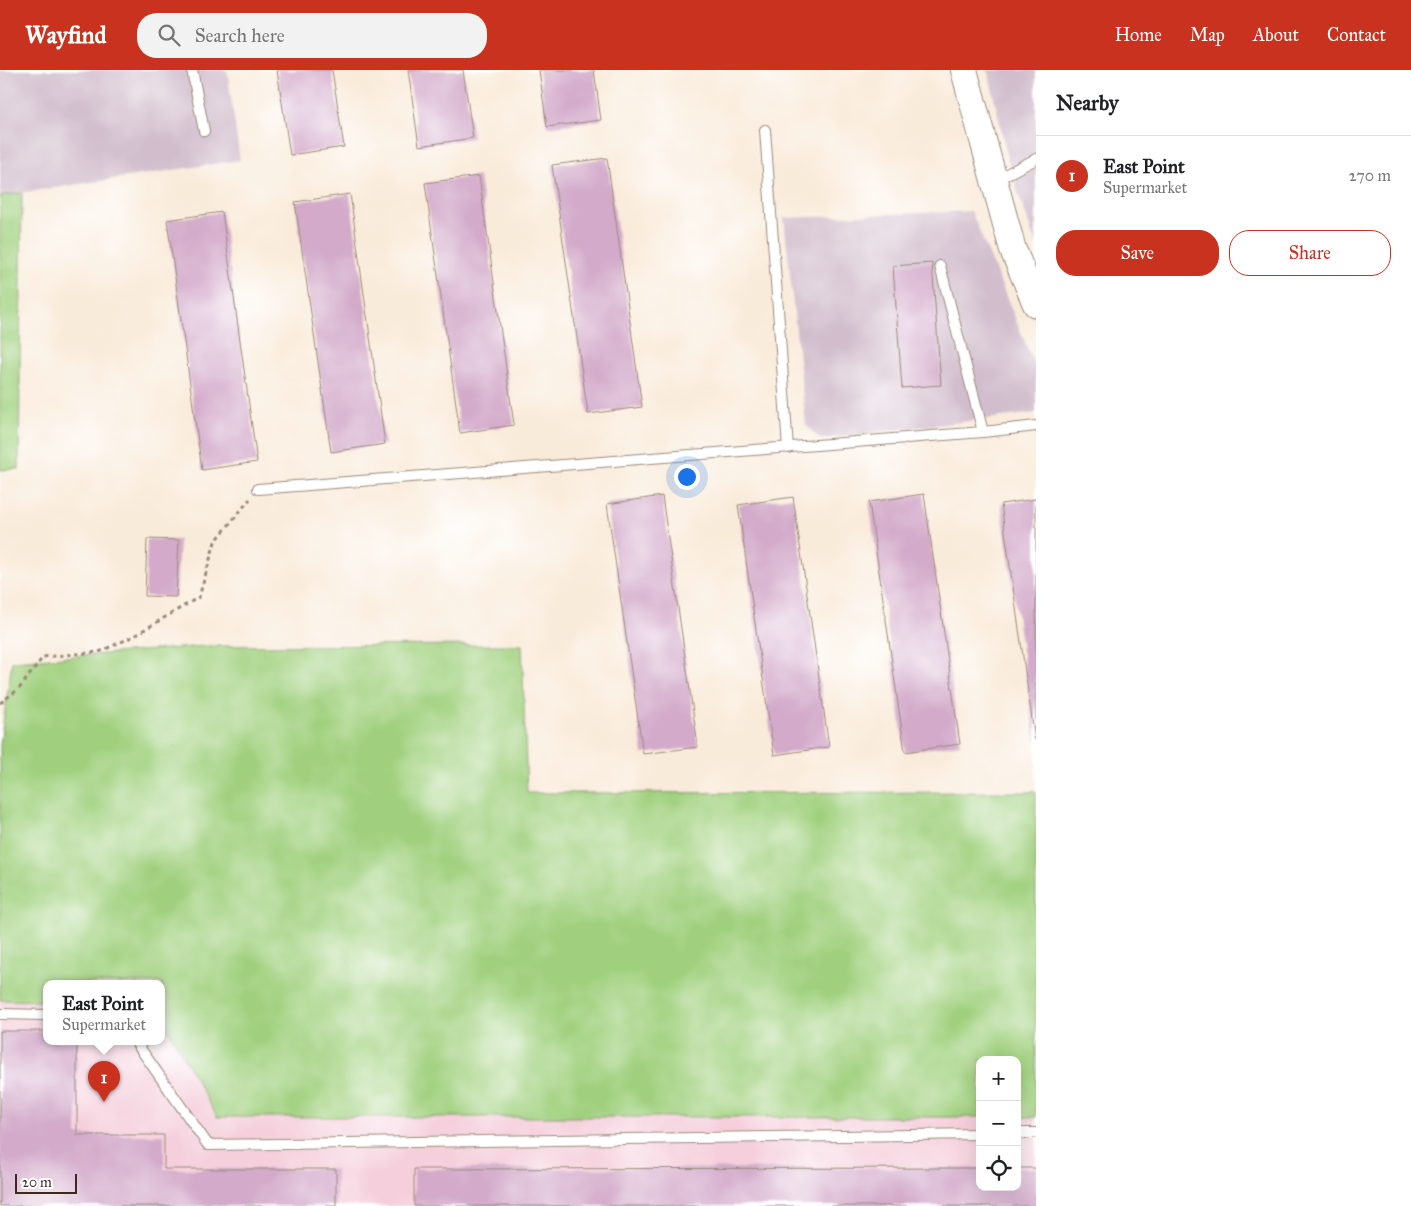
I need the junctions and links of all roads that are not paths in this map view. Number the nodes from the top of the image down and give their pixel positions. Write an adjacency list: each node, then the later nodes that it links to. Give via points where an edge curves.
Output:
1 (192, 70): 4 (lane)
2 (964, 70): 6 (street)
3 (765, 130): 11 (lane)
4 (204, 131)
5 (1036, 158): 6 (lane)
6 (994, 180): 8 (street, via 1014,250)
7 (940, 266): 10 (lane)
8 (1036, 304)
9 (1036, 426): 10 (lane)
10 (984, 432): 11 (lane)
11 (788, 448): 12 (lane)
12 (258, 489)
13 (0, 1014): 14 (lane)
14 (43, 1015)
15 (138, 1045): 18 (lane, via 208,1145)
16 (1021, 1133): 17 (lane)
17 (1036, 1133)
18 (976, 1134)

